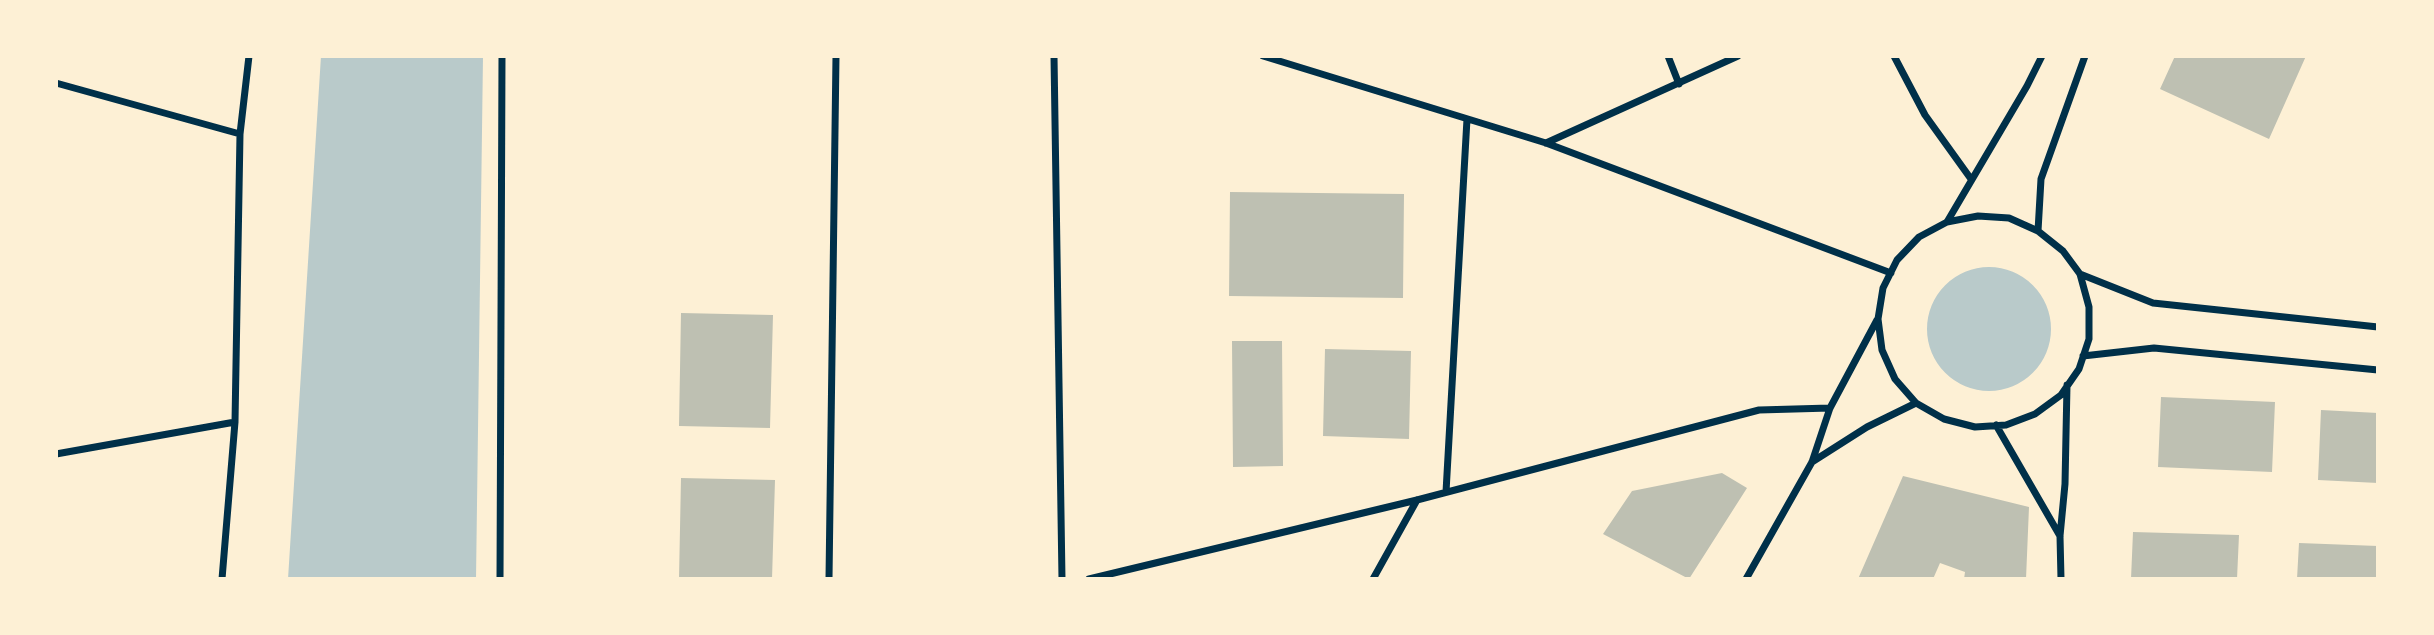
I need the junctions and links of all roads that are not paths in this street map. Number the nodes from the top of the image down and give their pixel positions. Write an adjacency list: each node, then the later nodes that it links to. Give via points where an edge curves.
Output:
1 (249, 56): 16 (street)
2 (502, 56): 38 (street)
3 (836, 56): 39 (street)
4 (1054, 56): 40 (street)
5 (1263, 56): 12 (street)
6 (1290, 56): 12 (street)
7 (1668, 56): 14 (street)
8 (1738, 56): 14 (street)
9 (1894, 56): 18 (street, via 1925,115)
10 (2042, 56): 18 (street)
11 (2085, 56): 20 (street, via 2041,179)
12 (1293, 65): 15 (street)
13 (56, 83): 16 (street)
14 (1679, 84): 17 (street)
15 (1467, 119): 17 (street); 34 (street)
16 (240, 134): 30 (street)
17 (1546, 143): 21 (street)
18 (1971, 179): 19 (street)
19 (1947, 222): 20 (street, via 1978,216 2009,218); 21 (street, via 1919,237)
20 (2038, 231): 22 (street, via 2063,251)
21 (1891, 273): 23 (street, via 1883,288)
22 (2080, 274): 24 (street, via 2152,303); 25 (street, via 2089,307)
23 (1878, 319): 28 (street, via 1882,350 1895,379); 29 (street)
24 (2378, 327)
25 (2083, 356): 26 (street, via 2154,348); 27 (street)
26 (2378, 370)
27 (2067, 385): 31 (street, via 2035,414); 36 (street)
28 (1916, 403): 31 (street, via 1944,419 1975,427); 33 (street)
29 (1830, 408): 33 (street); 34 (street, via 1759,410)
30 (235, 422): 32 (street); 37 (street)
31 (1996, 425): 36 (street)
32 (56, 454)
33 (1812, 462): 43 (street)
34 (1446, 492): 35 (street)
35 (1418, 500): 41 (street); 42 (street)
36 (2060, 536): 44 (street)
37 (222, 579)
38 (500, 579)
39 (829, 579)
40 (1062, 579)
41 (1089, 579)
42 (1373, 579)
43 (1746, 579)
44 (2061, 579)

